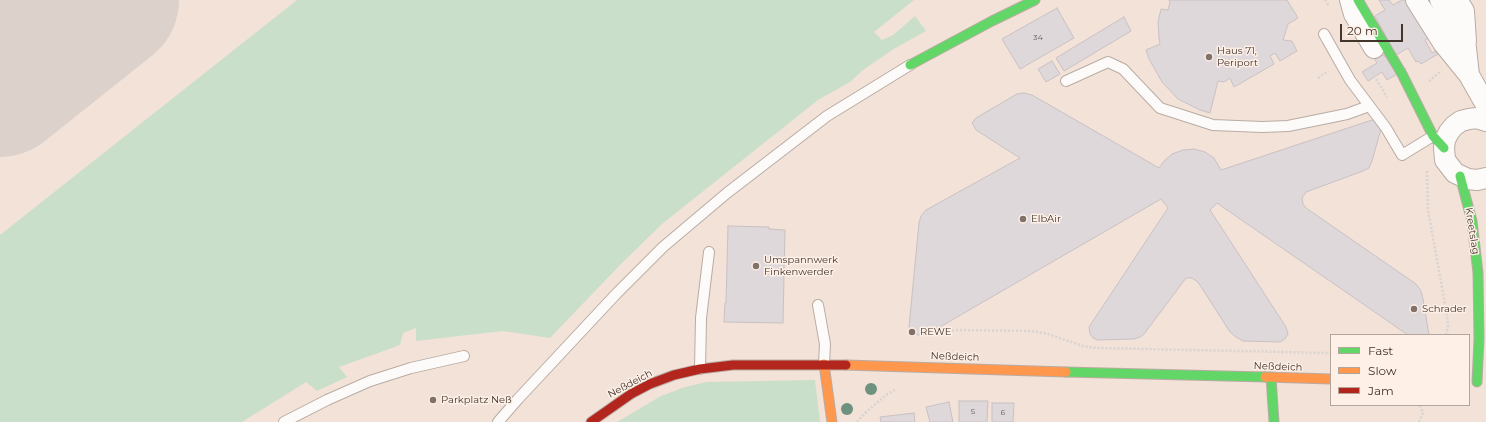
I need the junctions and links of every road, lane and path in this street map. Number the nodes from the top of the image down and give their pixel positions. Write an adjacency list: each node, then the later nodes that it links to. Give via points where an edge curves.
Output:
1 (1035, 0): 8 (street)
2 (1416, 0): 10 (street, via 1443,43)
3 (1440, 0): 7 (street)
4 (1457, 0): 7 (street, via 1464,11)
5 (1360, 1): 15 (street, Kreetslag, via 1354,14 1393,80)
6 (1324, 34): 14 (lane, via 1350,80)
7 (1466, 48): 10 (street)
8 (910, 66): 35 (lane, via 827,116 727,193 663,247)
9 (1371, 70): 12 (path)
10 (1469, 75): 13 (street)
11 (1066, 81): 14 (lane, via 1108,62 1123,69 1160,108 1213,125 1288,126 1347,114)
12 (1391, 103)
13 (1486, 105)
14 (1369, 106): 18 (lane, via 1402,155)
15 (1418, 108): 17 (street, Kreetslag)
16 (1486, 121): 17 (street, via 1461,121 1448,132 1445,140)
17 (1438, 142): 18 (lane); 19 (street, Kreetslag, via 1448,164)
18 (1416, 146): 24 (path, via 1427,165 1428,210 1447,315)
19 (1460, 176): 20 (street, via 1477,180); 32 (street, Kreetslag, via 1472,221 1479,281 1480,339)
20 (1486, 178)
21 (709, 252): 29 (lane, via 701,318)
22 (818, 305): 27 (lane, via 826,344)
23 (944, 331): 25 (path, via 1032,331 1097,348)
24 (1446, 334)
25 (1330, 353)
26 (464, 356): 34 (lane, via 411,368 370,381)
27 (824, 364): 28 (street, Neßdeich); 29 (street, Neßdeich, via 740,364); 37 (street)
28 (921, 367): 30 (street, Neßdeich); 38 (path, via 907,383 886,395)
29 (700, 369): 36 (street, Neßdeich, via 650,384 611,406)
30 (1271, 377): 31 (street, Neßdeich); 39 (street)
31 (1330, 379)
32 (1477, 382)
33 (1420, 406): 40 (path, via 1423,413)
34 (284, 422)
35 (498, 422)
36 (591, 422)
37 (832, 422)
38 (857, 422)
39 (1274, 422)
40 (1419, 422)

